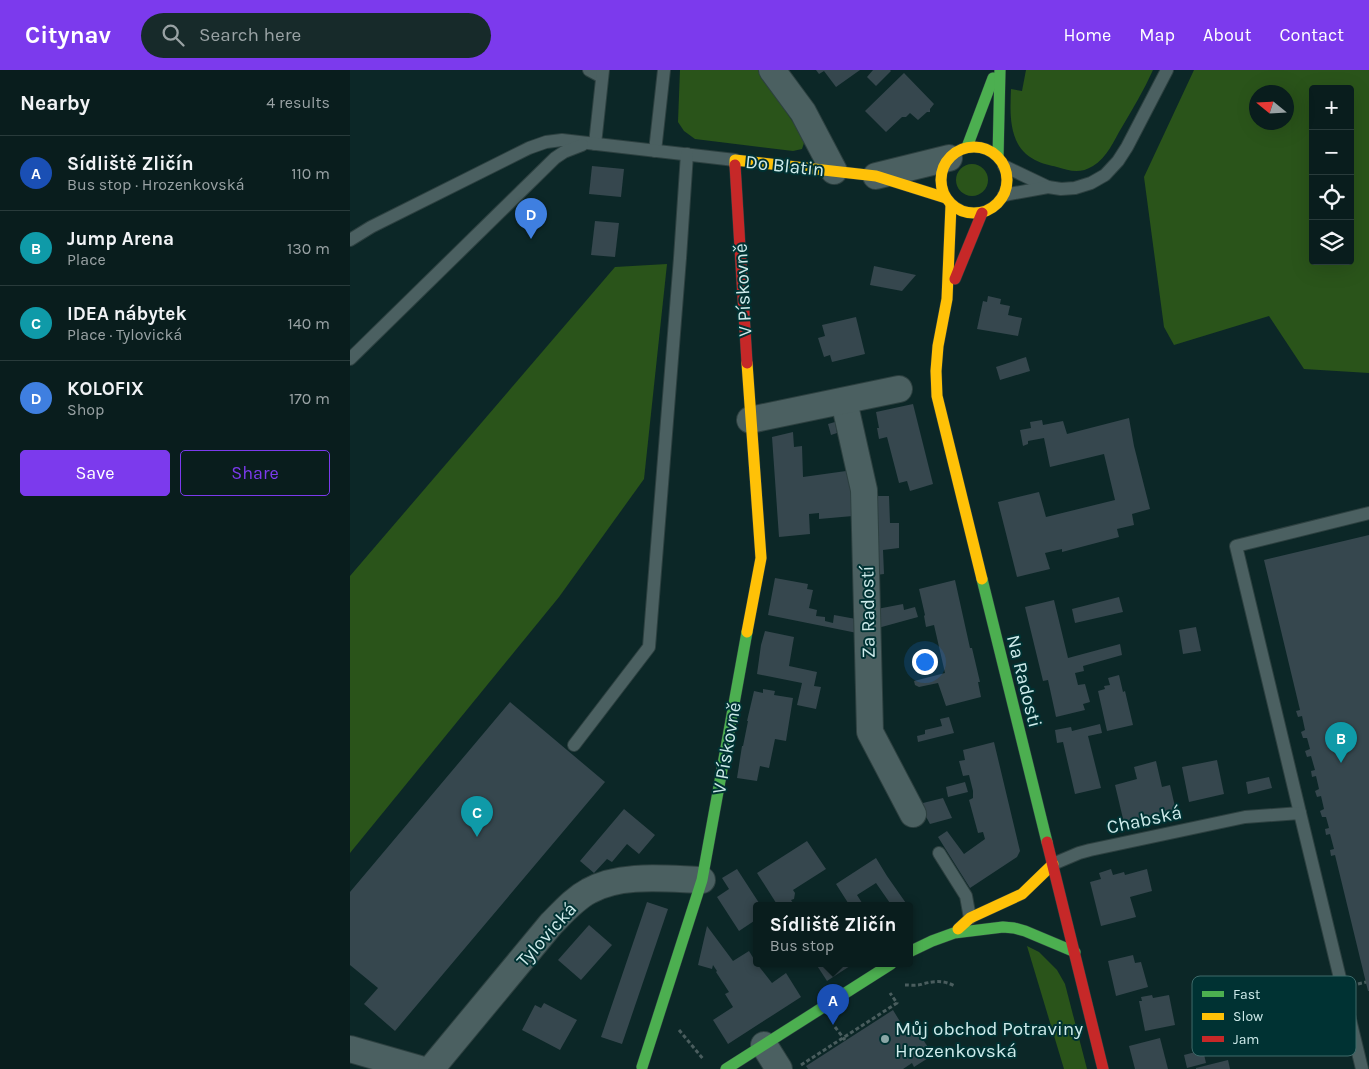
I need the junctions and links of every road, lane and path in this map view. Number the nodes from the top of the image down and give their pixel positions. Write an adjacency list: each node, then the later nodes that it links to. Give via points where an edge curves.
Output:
1 (589, 70): 6 (lane)
2 (664, 70): 8 (lane)
3 (772, 70): 13 (street, Do Blatin, via 803,112)
4 (998, 70): 9 (street, Na Radosti); 12 (street, Na Radosti)
5 (1167, 70): 15 (lane, via 1127,147 1105,175 1075,188)
6 (602, 73): 7 (lane)
7 (591, 144): 8 (lane); 19 (lane, via 562,140 529,148); 21 (lane, via 555,158)
8 (655, 151): 10 (lane)
9 (958, 152): 12 (street, via 978,147 989,150); 14 (street, Do Blatin); 17 (street, Na Radosti, via 944,165 941,181)
10 (687, 154): 11 (lane); 26 (lane, via 649,647)
11 (735, 160): 13 (street, Do Blatin); 24 (street, V Pískovně)
12 (1001, 161): 15 (lane); 16 (street, Na Radosti, via 1007,176)
13 (834, 171): 14 (street, Do Blatin)
14 (876, 176): 17 (street, Do Blatin)
15 (1048, 187): 16 (lane)
16 (1004, 195): 18 (street, via 999,203)
17 (948, 201): 18 (street, via 961,211); 20 (street, Na Radosti)
18 (982, 213): 20 (street, Na Radosti)
19 (350, 240)
20 (947, 298): 30 (street, Na Radosti, via 938,346 937,396)
21 (350, 359)
22 (900, 389): 23 (street)
23 (844, 401): 24 (street); 28 (street, Za Radostí, via 864,490 870,732)
24 (750, 420): 31 (street, V Pískovně, via 761,558)
25 (1369, 513): 27 (lane, via 1236,546)
26 (574, 745)
27 (1300, 813): 30 (lane, Chabská, via 1245,817 1090,850); 36 (lane)
28 (913, 814)
29 (939, 854): 32 (lane, via 966,896)
30 (1053, 864): 32 (street, via 1022,894); 34 (street, Na Radosti)
31 (702, 880): 40 (street, V Pískovně); 50 (street, Tylovická, via 653,878 617,882 589,891 571,903)
32 (967, 927): 33 (street); 34 (street, via 1014,928)
33 (913, 950)
34 (1075, 952): 53 (street, Na Radosti)
35 (886, 967): 44 (street)
36 (1339, 976)
37 (904, 984): 38 (path, via 941,981)
38 (955, 986)
39 (890, 993): 42 (path, via 896,1003)
40 (661, 1008): 46 (path); 48 (street, V Pískovně)
41 (839, 1031): 42 (path)
42 (844, 1039): 47 (path)
43 (1356, 1044): 54 (lane)
44 (764, 1045): 51 (street); 52 (street)
45 (350, 1049): 49 (street)
46 (706, 1062)
47 (804, 1063)
48 (642, 1067)
49 (420, 1069)
50 (431, 1069)
51 (726, 1069)
52 (779, 1069)
53 (1103, 1069)
54 (1362, 1069)

